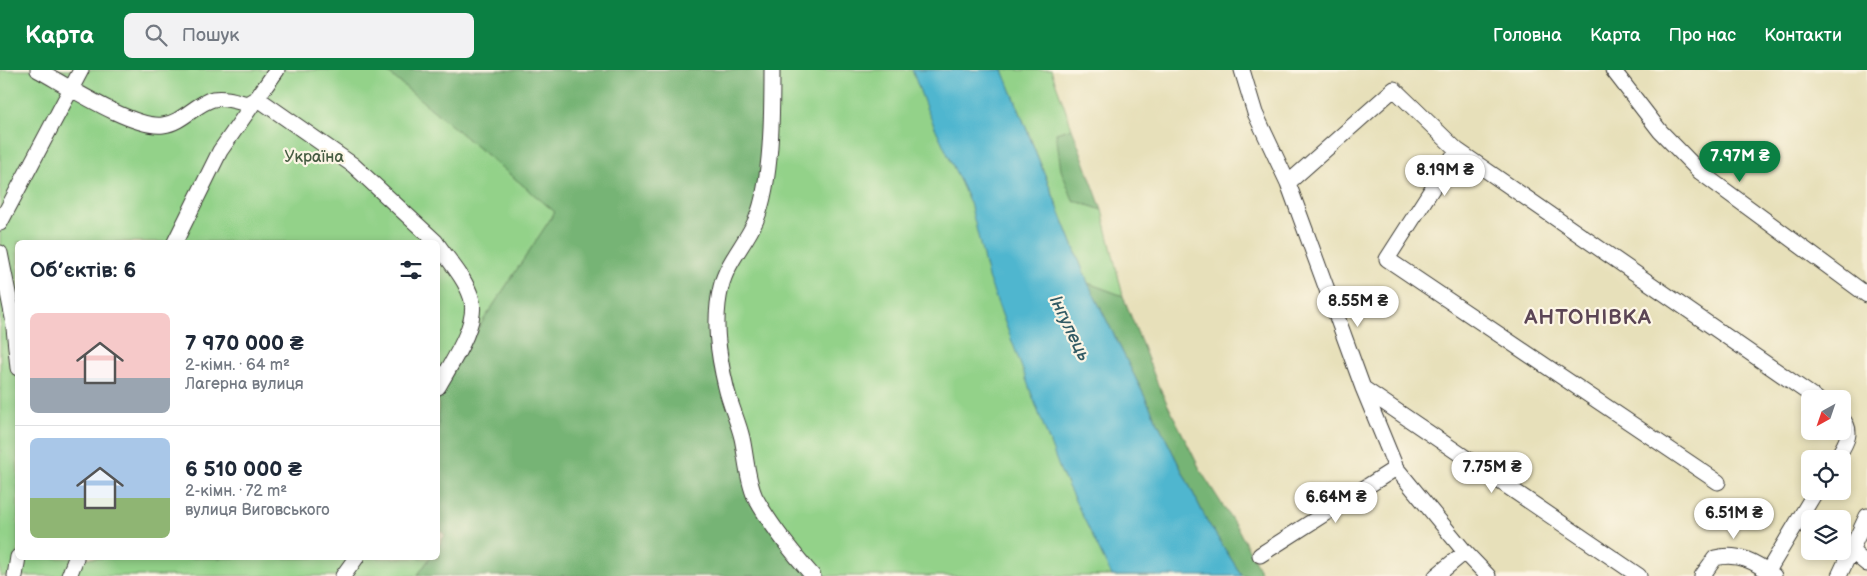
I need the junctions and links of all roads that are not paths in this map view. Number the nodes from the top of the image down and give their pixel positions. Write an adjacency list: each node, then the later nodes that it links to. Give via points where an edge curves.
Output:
1 (38, 70): 7 (street)
2 (81, 70): 7 (street)
3 (276, 70): 8 (street)
4 (772, 70): 38 (street, via 772,118 764,188 757,218 721,284 716,333 726,388 754,494 776,532)
5 (1242, 70): 10 (street, via 1256,113)
6 (1613, 70): 16 (street, via 1660,131 1700,172)
7 (72, 88): 8 (street, via 152,126 164,125 212,100 224,98 247,104); 11 (street)
8 (257, 98): 12 (street, via 220,151); 13 (street, via 353,165)
9 (1457, 150): 10 (street, via 1394,89); 20 (street); 22 (street, via 1387,258)
10 (1288, 183): 19 (street)
11 (0, 223)
12 (176, 240)
13 (433, 240)
14 (440, 248): 18 (street, via 466,284 472,300 469,330)
15 (0, 253): 17 (street)
16 (1867, 295)
17 (15, 338)
18 (440, 383)
19 (1363, 388): 21 (street); 41 (street)
20 (1804, 390)
21 (1396, 468): 27 (street); 28 (street)
22 (1718, 482)
23 (1811, 500): 34 (street)
24 (1867, 516): 25 (street)
25 (1851, 548)
26 (1851, 551): 33 (street)
27 (1465, 552): 39 (street); 40 (street)
28 (1260, 555)
29 (18, 560): 35 (street)
30 (75, 560): 36 (street)
31 (355, 560): 37 (street)
32 (1846, 560): 43 (street)
33 (1867, 564)
34 (1771, 573): 42 (street, via 1742,557 1725,555 1715,558)
35 (15, 576)
36 (68, 576)
37 (343, 576)
38 (813, 576)
39 (1436, 576)
40 (1488, 576)
41 (1638, 576)
42 (1702, 576)
43 (1839, 576)

